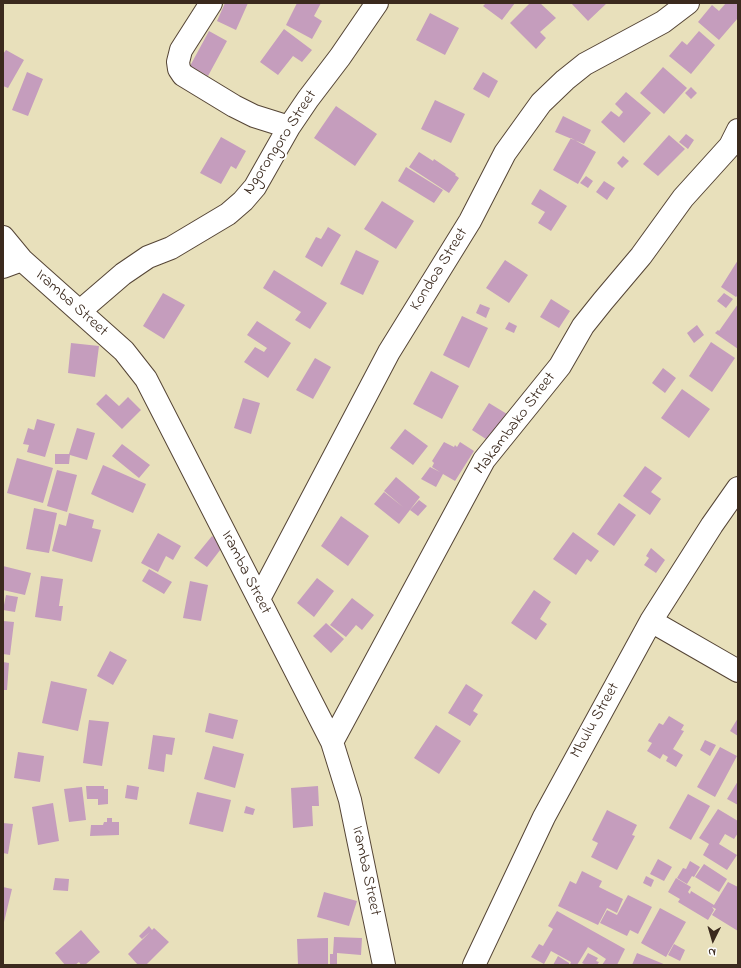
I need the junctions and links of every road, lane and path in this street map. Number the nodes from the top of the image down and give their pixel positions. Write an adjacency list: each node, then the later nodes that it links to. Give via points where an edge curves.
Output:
1 (210, 3): 4 (street, via 181,50 179,69 183,75 234,106 254,116)
2 (377, 3): 4 (street, Ngorongoro Street)
3 (688, 3): 10 (street, Kondoa Street, via 663,22 585,64 565,80 541,104 505,154 470,221 389,352)
4 (290, 127): 8 (street, Ngorongoro Street, via 255,187 228,214 172,248 148,257)
5 (738, 130): 13 (street, Makambako Street, via 730,146 683,198 641,256 583,326 560,366 484,460)
6 (3, 237): 7 (street, Iramba Street)
7 (12, 264): 8 (street, Iramba Street)
8 (80, 311): 10 (street, Iramba Street, via 124,351 146,379)
9 (738, 488): 11 (street, Mbulu Street)
10 (259, 599): 13 (street, Iramba Street)
11 (651, 621): 12 (street); 15 (street, Mbulu Street, via 544,817)
12 (738, 671)
13 (332, 742): 14 (street, Iramba Street, via 350,800)
14 (384, 965)
15 (474, 965)

